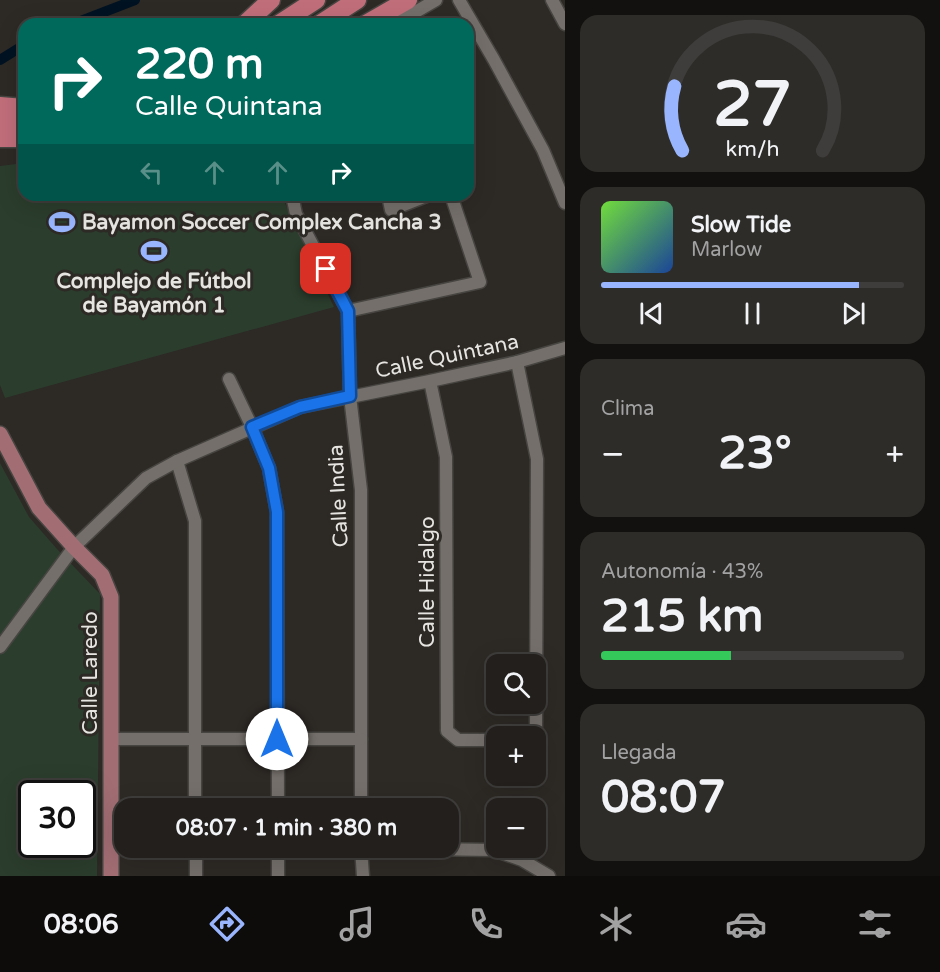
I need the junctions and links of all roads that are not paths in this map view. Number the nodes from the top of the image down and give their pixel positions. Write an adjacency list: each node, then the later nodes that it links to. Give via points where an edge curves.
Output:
1 (271, 0): 8 (highway)
2 (316, 0): 9 (highway)
3 (357, 0): 10 (highway)
4 (408, 0): 11 (highway)
5 (436, 0): 12 (street)
6 (459, 0): 13 (street)
7 (552, 0): 14 (street)
8 (252, 18)
9 (288, 18)
10 (329, 18)
11 (376, 18)
12 (405, 18)
13 (470, 18)
14 (565, 24)
15 (474, 26): 26 (street, via 543,150)
16 (0, 106): 17 (highway)
17 (18, 108)
18 (0, 121): 19 (highway)
19 (18, 121)
20 (0, 138): 21 (highway)
21 (18, 138)
22 (293, 201): 27 (street, Calle India, via 296,214)
23 (389, 201): 24 (street, via 391,210)
24 (414, 201)
25 (453, 201): 27 (street, via 480,282)
26 (565, 202)
27 (348, 311): 32 (street, Calle India)
28 (565, 348): 29 (street, Calle Quintana)
29 (517, 362): 31 (street, Calle Quintana); 38 (street, via 537,459)
30 (229, 379): 33 (street)
31 (430, 381): 32 (street, Calle Quintana); 43 (street, Calle Hidalgo, via 446,457 447,731 458,740)
32 (350, 396): 33 (street, Calle Quintana, via 300,407); 42 (street, Calle India, via 361,490)
33 (252, 427): 35 (street, Calle Quintana); 41 (street, via 269,468 277,512)
34 (0, 434): 36 (main road, Calle Laredo, via 39,508)
35 (177, 461): 36 (street, Calle Quintana, via 146,478); 40 (street, via 195,521)
36 (74, 547): 37 (street, Calle Quintana); 39 (main road, Calle Laredo, via 102,575 111,597)
37 (0, 647)
38 (536, 726)
39 (110, 739): 40 (street); 51 (main road, Calle Laredo)
40 (194, 739): 41 (street); 44 (street)
41 (277, 739): 42 (street); 45 (street)
42 (361, 739): 46 (street, Calle India)
43 (486, 740)
44 (195, 798)
45 (278, 798)
46 (361, 798)
47 (459, 849): 55 (street, via 493,850 522,860)
48 (196, 858): 52 (street)
49 (278, 858): 53 (street)
50 (362, 858): 54 (street)
51 (111, 876)
52 (196, 876)
53 (278, 876)
54 (363, 876)
55 (549, 876)

